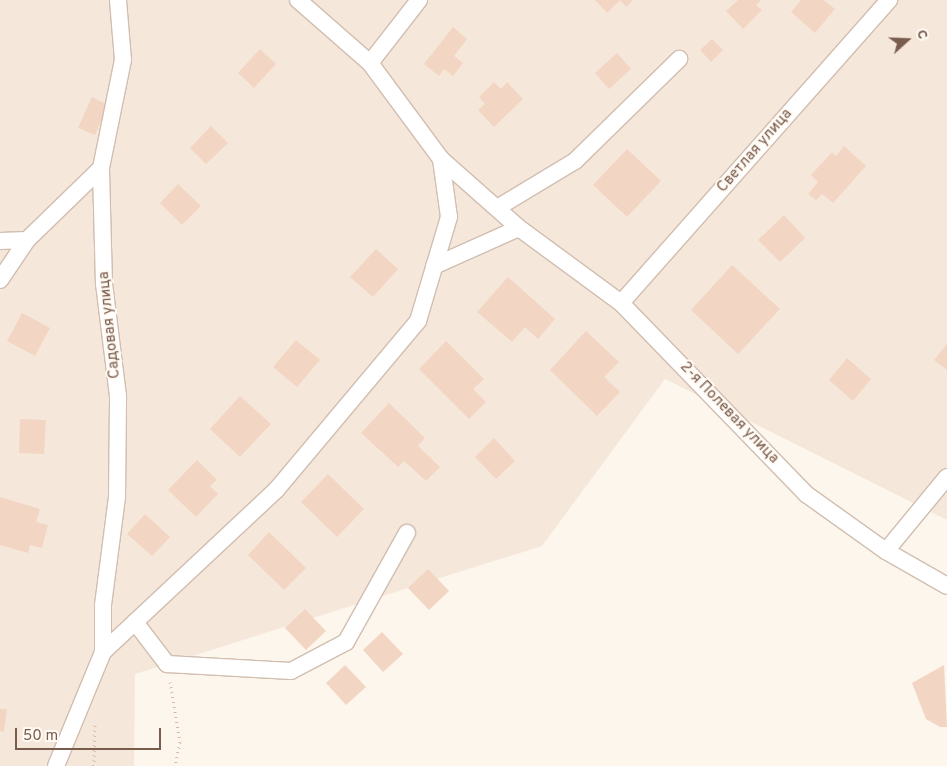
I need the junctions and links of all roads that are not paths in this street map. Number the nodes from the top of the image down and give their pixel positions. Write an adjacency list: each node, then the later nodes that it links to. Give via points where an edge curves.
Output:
1 (118, 0): 8 (street, Садовая улица, via 123,60)
2 (298, 0): 6 (street, 2-я Полевая улица)
3 (419, 0): 6 (street)
4 (889, 0): 15 (street, Светлая улица)
5 (679, 59): 9 (street, via 575,161)
6 (370, 63): 7 (street, 2-я Полевая улица)
7 (442, 159): 9 (street, 2-я Полевая улица); 13 (street, Садовая улица, via 450,217)
8 (102, 168): 11 (street); 21 (street, Садовая улица, via 104,284 118,396 117,497 103,606)
9 (497, 208): 10 (street, 2-я Полевая улица)
10 (519, 228): 13 (street); 15 (street, 2-я Полевая улица)
11 (27, 240): 12 (street); 14 (street)
12 (0, 241)
13 (434, 266): 20 (street, Садовая улица, via 418,321 277,489)
14 (0, 280)
15 (621, 303): 18 (street, 2-я Полевая улица, via 806,494)
16 (947, 477): 18 (street)
17 (407, 533): 20 (street, via 346,642 291,671 167,664)
18 (886, 551): 19 (street, 2-я Полевая улица)
19 (947, 586)
20 (135, 622): 21 (street, Садовая улица)
21 (103, 652): 22 (street, Садовая улица)
22 (56, 766)

